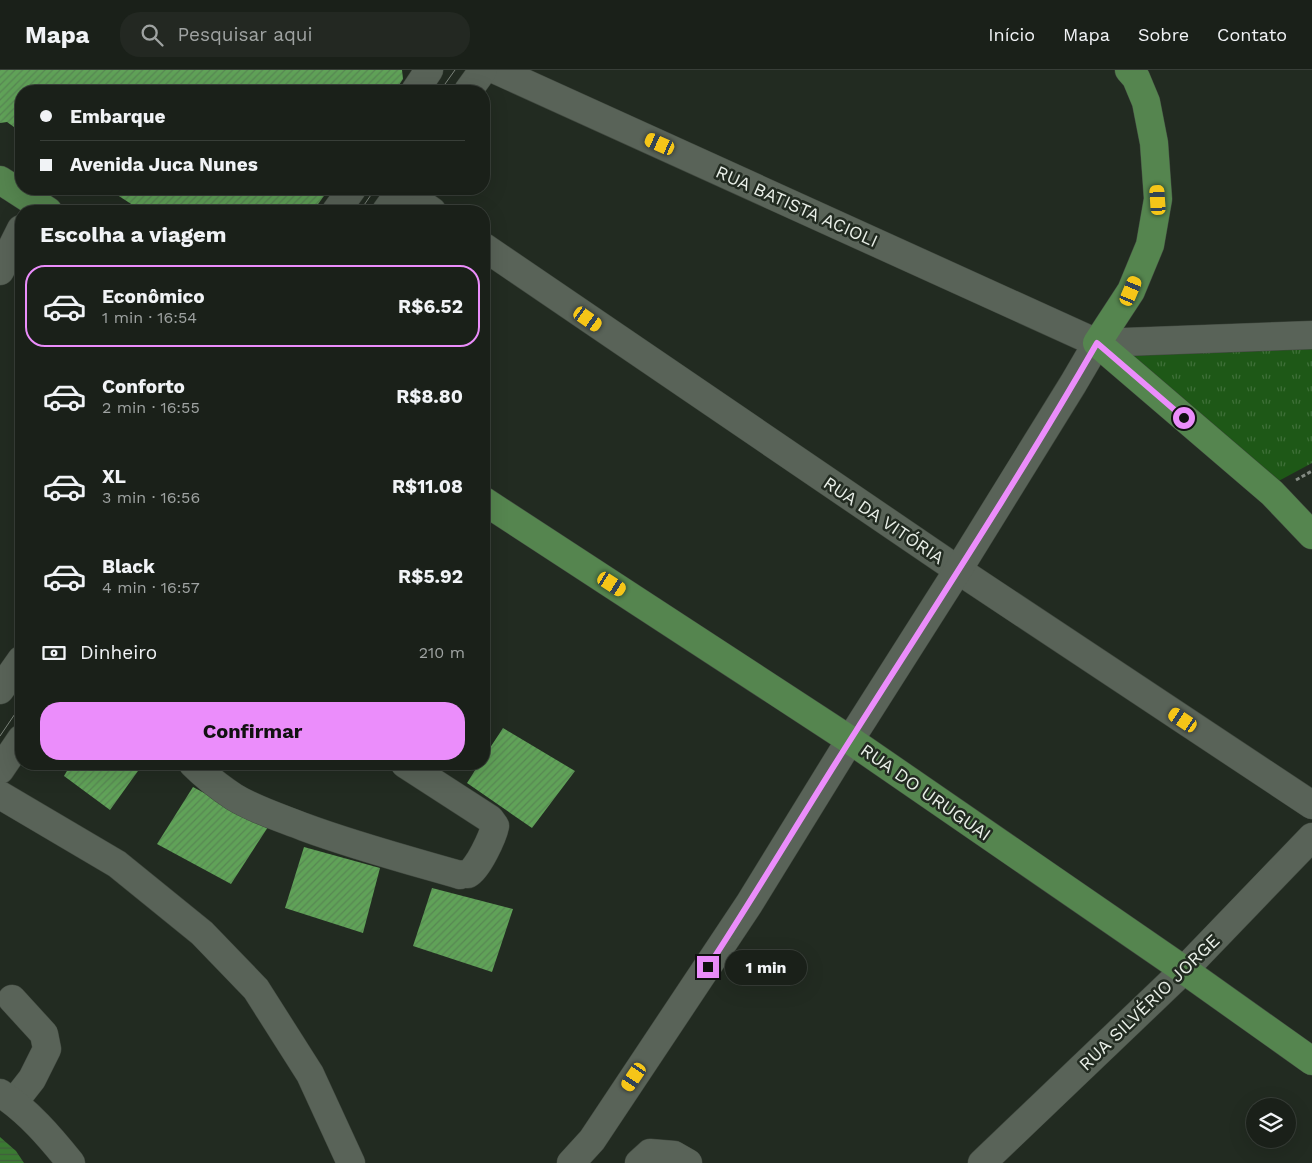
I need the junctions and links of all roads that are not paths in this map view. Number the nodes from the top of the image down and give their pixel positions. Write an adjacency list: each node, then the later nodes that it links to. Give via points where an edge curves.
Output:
1 (429, 70): 5 (street)
2 (483, 70): 6 (street)
3 (496, 70): 17 (street, RUA BATISTA ACIOLI)
4 (1129, 70): 17 (main road, via 1146,102 1154,143 1158,200 1150,245 1131,291)
5 (419, 85)
6 (472, 85)
7 (0, 180): 8 (main road)
8 (15, 191)
9 (20, 195): 11 (main road)
10 (396, 197): 12 (street)
11 (33, 205)
12 (417, 205)
13 (15, 240): 15 (street)
14 (490, 251): 20 (street, RUA DA VITÓRIA)
15 (0, 271)
16 (1312, 335): 17 (street)
17 (1097, 343): 19 (main road, via 1272,493); 20 (street)
18 (490, 504): 23 (main road, RUA DO URUGUAI)
19 (1312, 535)
20 (958, 570): 23 (street); 29 (street, RUA DA VITÓRIA)
21 (15, 669): 22 (street)
22 (0, 690)
23 (850, 740): 31 (main road, RUA DO URUGUAI); 37 (street, via 749,904 592,1140)
24 (15, 748): 25 (street)
25 (0, 770)
26 (199, 770): 27 (street, via 235,798 280,818 400,859 468,874 494,835 495,826 490,819)
27 (414, 770)
28 (0, 794): 36 (street, via 117,864 202,933 256,989 310,1074)
29 (1312, 805)
30 (1312, 837): 31 (street, RUA SILVÉRIO JORGE)
31 (1184, 970): 33 (main road, RUA DO URUGUAI); 40 (street, RUA SILVÉRIO JORGE)
32 (12, 999): 34 (street, via 44,1034 47,1048 32,1079)
33 (1312, 1061)
34 (7, 1098): 35 (street, via 51,1138)
35 (71, 1163)
36 (351, 1163)
37 (571, 1163)
38 (640, 1163): 39 (street, via 650,1153 674,1155)
39 (688, 1163)
40 (982, 1163)

